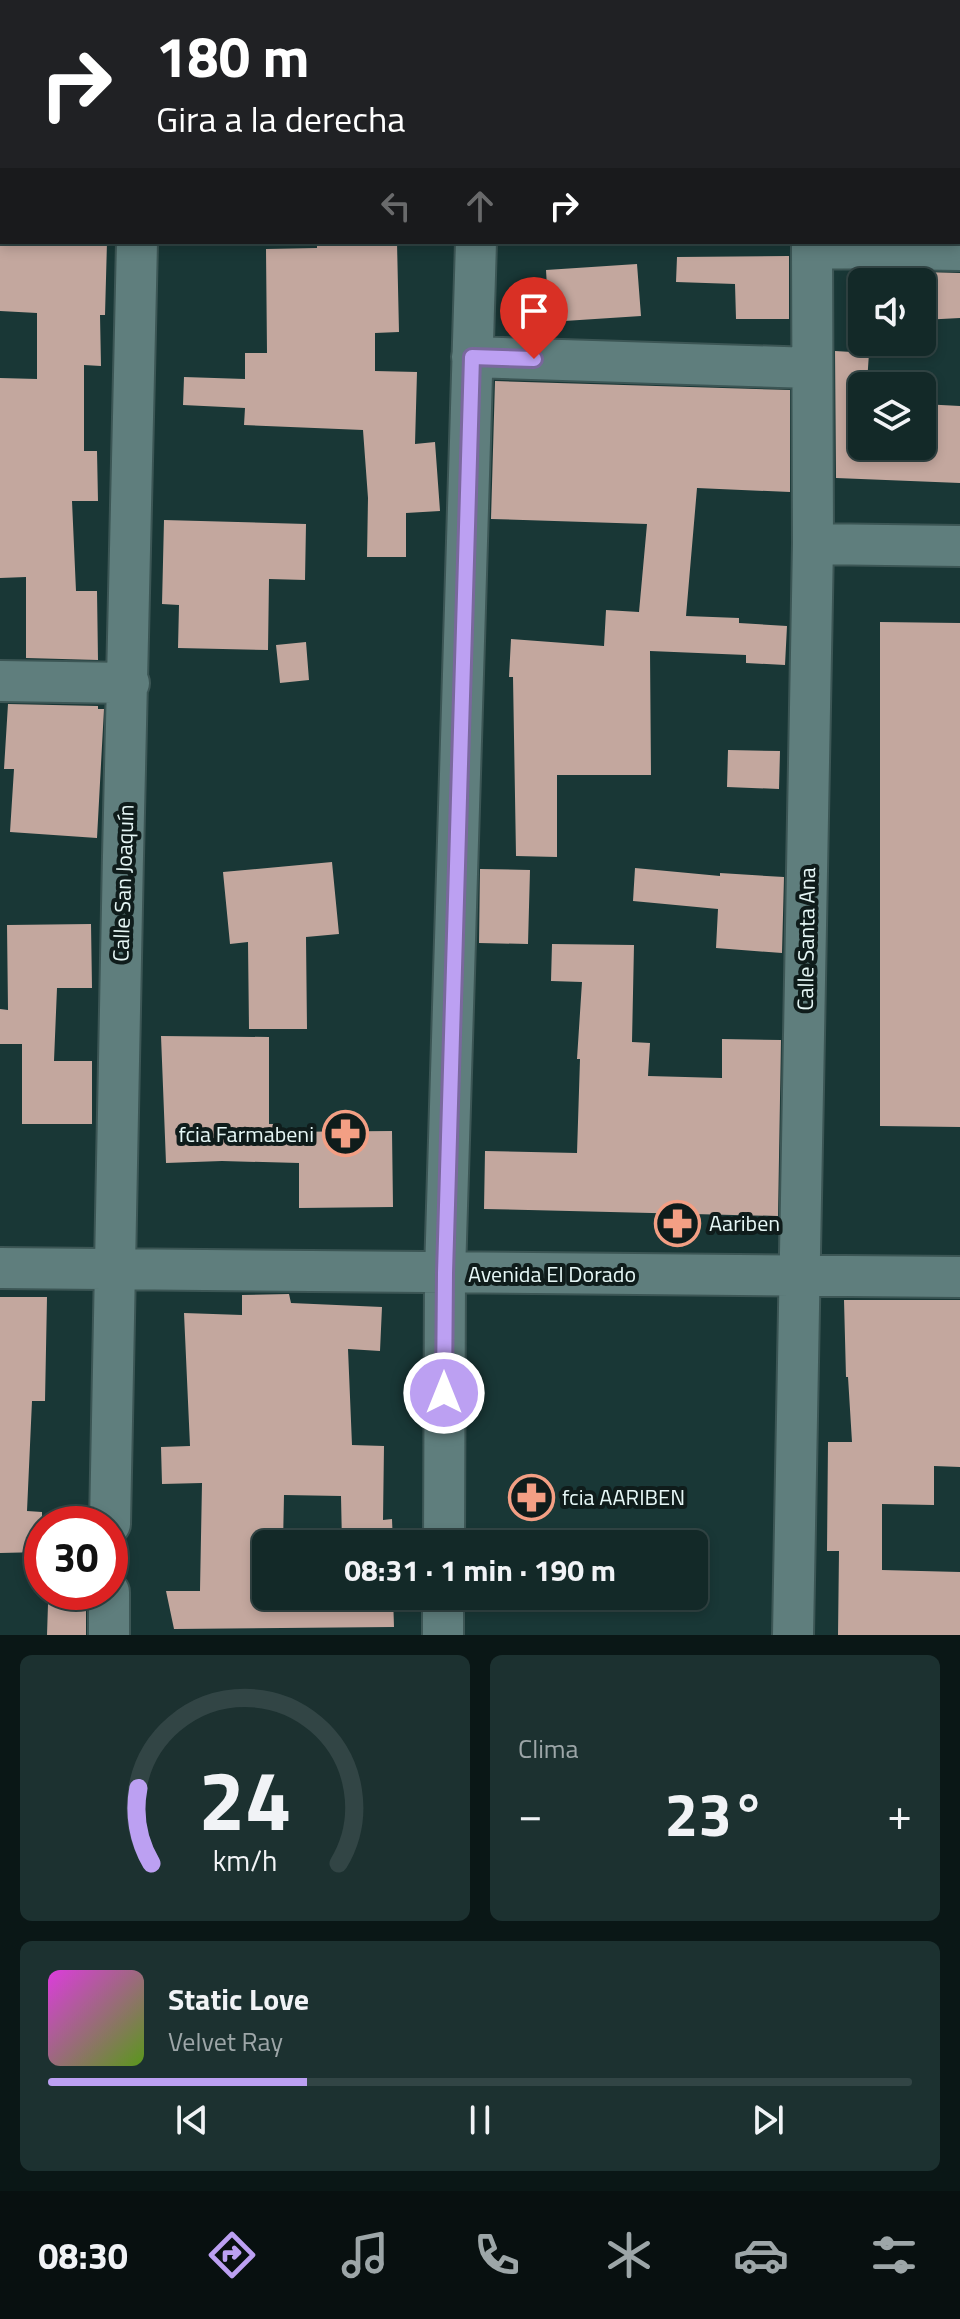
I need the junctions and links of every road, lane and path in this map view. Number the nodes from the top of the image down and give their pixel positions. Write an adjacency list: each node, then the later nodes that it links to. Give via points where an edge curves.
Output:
1 (137, 244): 10 (street, Calle San Joaquín)
2 (476, 244): 5 (street)
3 (812, 245): 4 (street); 6 (street, Calle Santa Ana)
4 (960, 250)
5 (472, 357): 6 (street); 13 (street)
6 (812, 368): 7 (street, Calle Santa Ana)
7 (813, 544): 8 (street); 14 (street, Calle Santa Ana)
8 (960, 546)
9 (0, 681): 10 (street)
10 (129, 683): 12 (street, Calle San Joaquín)
11 (0, 1268): 12 (street, Avenida El Dorado)
12 (113, 1269): 13 (street, Avenida El Dorado); 16 (street, Calle San Joaquín)
13 (445, 1273): 14 (street, Avenida El Dorado); 17 (street)
14 (799, 1276): 15 (street, Avenida El Dorado); 22 (street, Calle Santa Ana)
15 (960, 1277)
16 (110, 1506)
17 (444, 1530)
18 (109, 1610): 20 (street)
19 (443, 1610): 21 (street)
20 (109, 1635)
21 (443, 1635)
22 (793, 1635)

